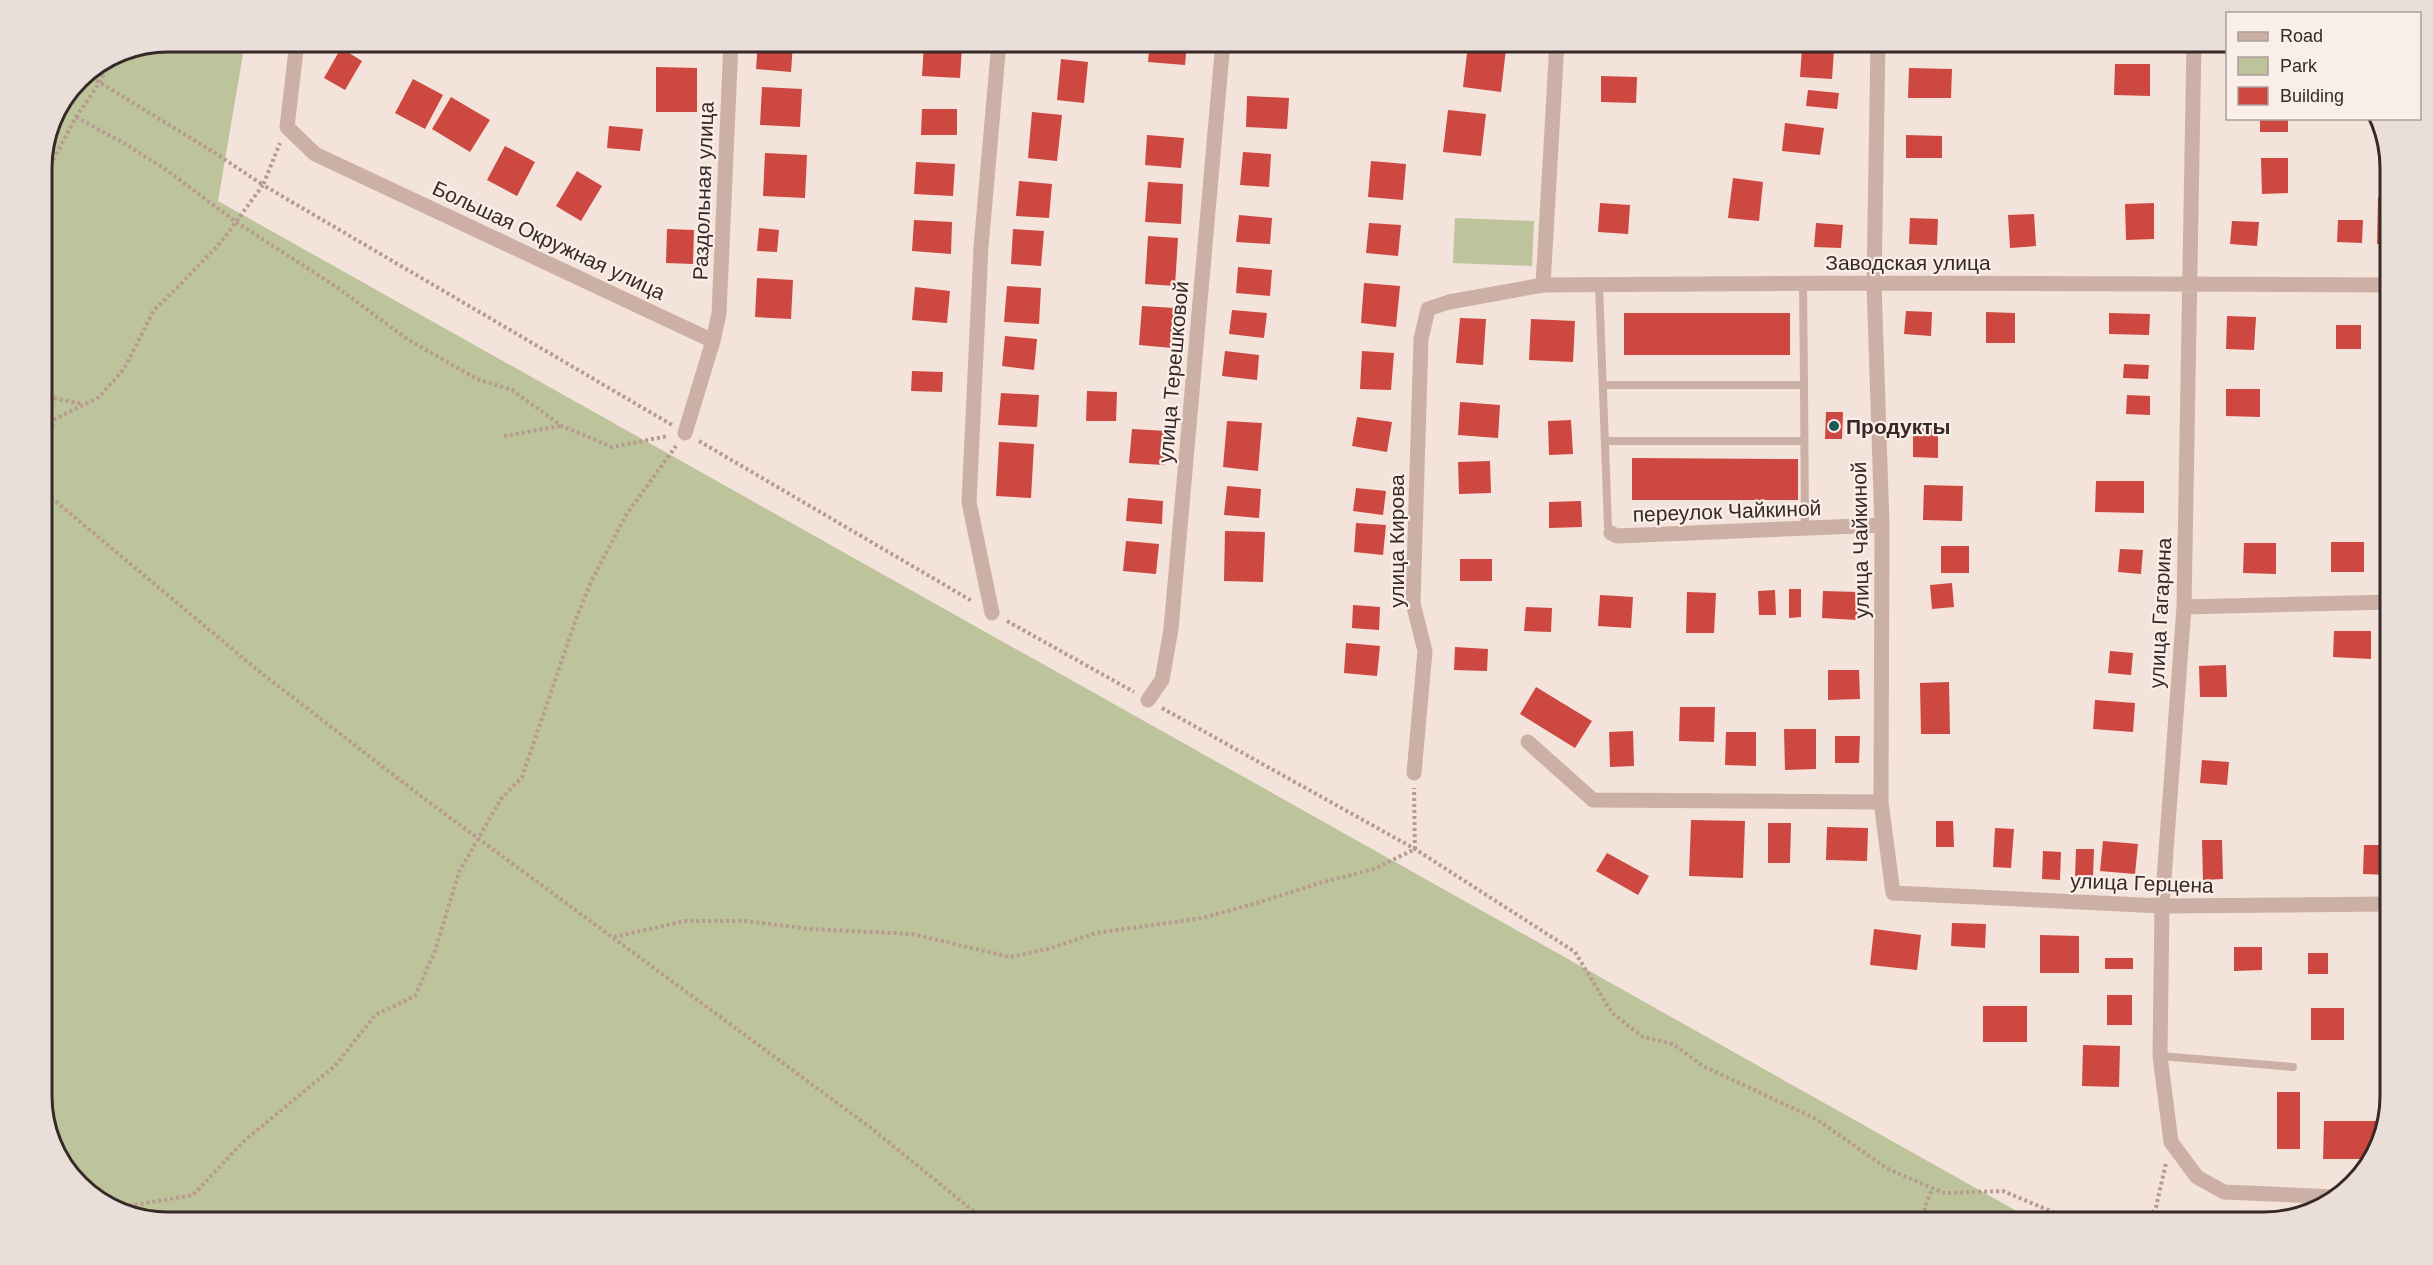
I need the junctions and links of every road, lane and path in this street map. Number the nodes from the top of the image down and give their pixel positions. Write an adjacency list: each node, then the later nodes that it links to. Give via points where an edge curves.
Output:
1 (1222, 52): 41 (street, улица Терешковой, via 1171,629 1162,680)
2 (1556, 52): 19 (street)
3 (1878, 52): 17 (street, улица Чайкиной)
4 (2194, 52): 20 (street, улица Гагарина)
5 (296, 53): 12 (street)
6 (731, 53): 23 (street, Раздольная улица, via 719,314)
7 (998, 53): 40 (street, via 981,247 969,502)
8 (105, 71): 10 (path)
9 (95, 79): 10 (path)
10 (100, 82): 11 (path); 14 (path)
11 (76, 117): 13 (path); 15 (path, via 168,171)
12 (287, 127): 14 (path); 23 (street, Большая Окружная улица, via 315,154)
13 (53, 160)
14 (262, 185): 15 (path); 30 (path)
15 (236, 222): 27 (path, via 154,310 124,369 99,397); 29 (path, via 338,288 407,339 477,379 512,390)
16 (1803, 283): 17 (street, Заводская улица); 18 (street, Заводская улица); 24 (lane)
17 (1874, 283): 20 (street, Заводская улица); 35 (street, улица Чайкиной)
18 (1599, 284): 19 (street, Заводская улица); 25 (lane)
19 (1543, 285): 22 (street, Заводская улица)
20 (2190, 285): 21 (street, Заводская улица); 39 (street, улица Гагарина)
21 (2380, 285)
22 (1428, 309): 43 (street, улица Кирова, via 1421,339 1413,603 1425,651)
23 (713, 341): 30 (street)
24 (1804, 385): 25 (lane); 33 (lane)
25 (1603, 386): 32 (lane)
26 (53, 398): 27 (path)
27 (84, 404): 28 (path, via 56,419)
28 (53, 425)
29 (562, 426): 30 (path, via 612,447); 31 (path)
30 (685, 433): 40 (path); 45 (path, via 626,515 592,580 522,777 501,799)
31 (504, 436)
32 (1605, 441): 33 (lane); 37 (lane)
33 (1804, 441): 36 (lane)
34 (53, 499): 45 (path, via 255,668)
35 (1882, 525): 36 (street, переулок Чайкиной); 44 (street, улица Чайкиной)
36 (1805, 528): 37 (street, переулок Чайкиной)
37 (1611, 534)
38 (2380, 602): 39 (street)
39 (2184, 607): 49 (street, улица Гагарина)
40 (992, 613): 41 (path)
41 (1148, 700): 46 (path)
42 (1528, 742): 44 (street, via 1593,800)
43 (1414, 773): 46 (path)
44 (1881, 802): 47 (street, улица Чайкиной)
45 (477, 837): 50 (path); 56 (path, via 459,872 435,951 415,996 375,1015 335,1066 245,1140 193,1196)
46 (1415, 849): 50 (path, via 1374,868 1202,918 1096,933 1010,957 912,934 745,921 686,921); 54 (path, via 1575,952 1612,1013 1643,1036 1672,1044 1703,1066 1816,1119 1888,1169)
47 (1893, 893): 49 (street, улица Герцена)
48 (2380, 904): 49 (street, улица Герцена)
49 (2162, 906): 51 (street, улица Гагарина)
50 (613, 937): 57 (path, via 871,1128)
51 (2160, 1056): 52 (lane); 53 (street, улица Гагарина)
52 (2293, 1067)
53 (2170, 1142): 55 (street, via 2197,1177 2224,1192); 60 (path)
54 (1933, 1188): 58 (path); 59 (path, via 1944,1193 2003,1191)
55 (2323, 1196)
56 (131, 1206)
57 (974, 1212)
58 (1925, 1212)
59 (2053, 1212)
60 (2153, 1212)

